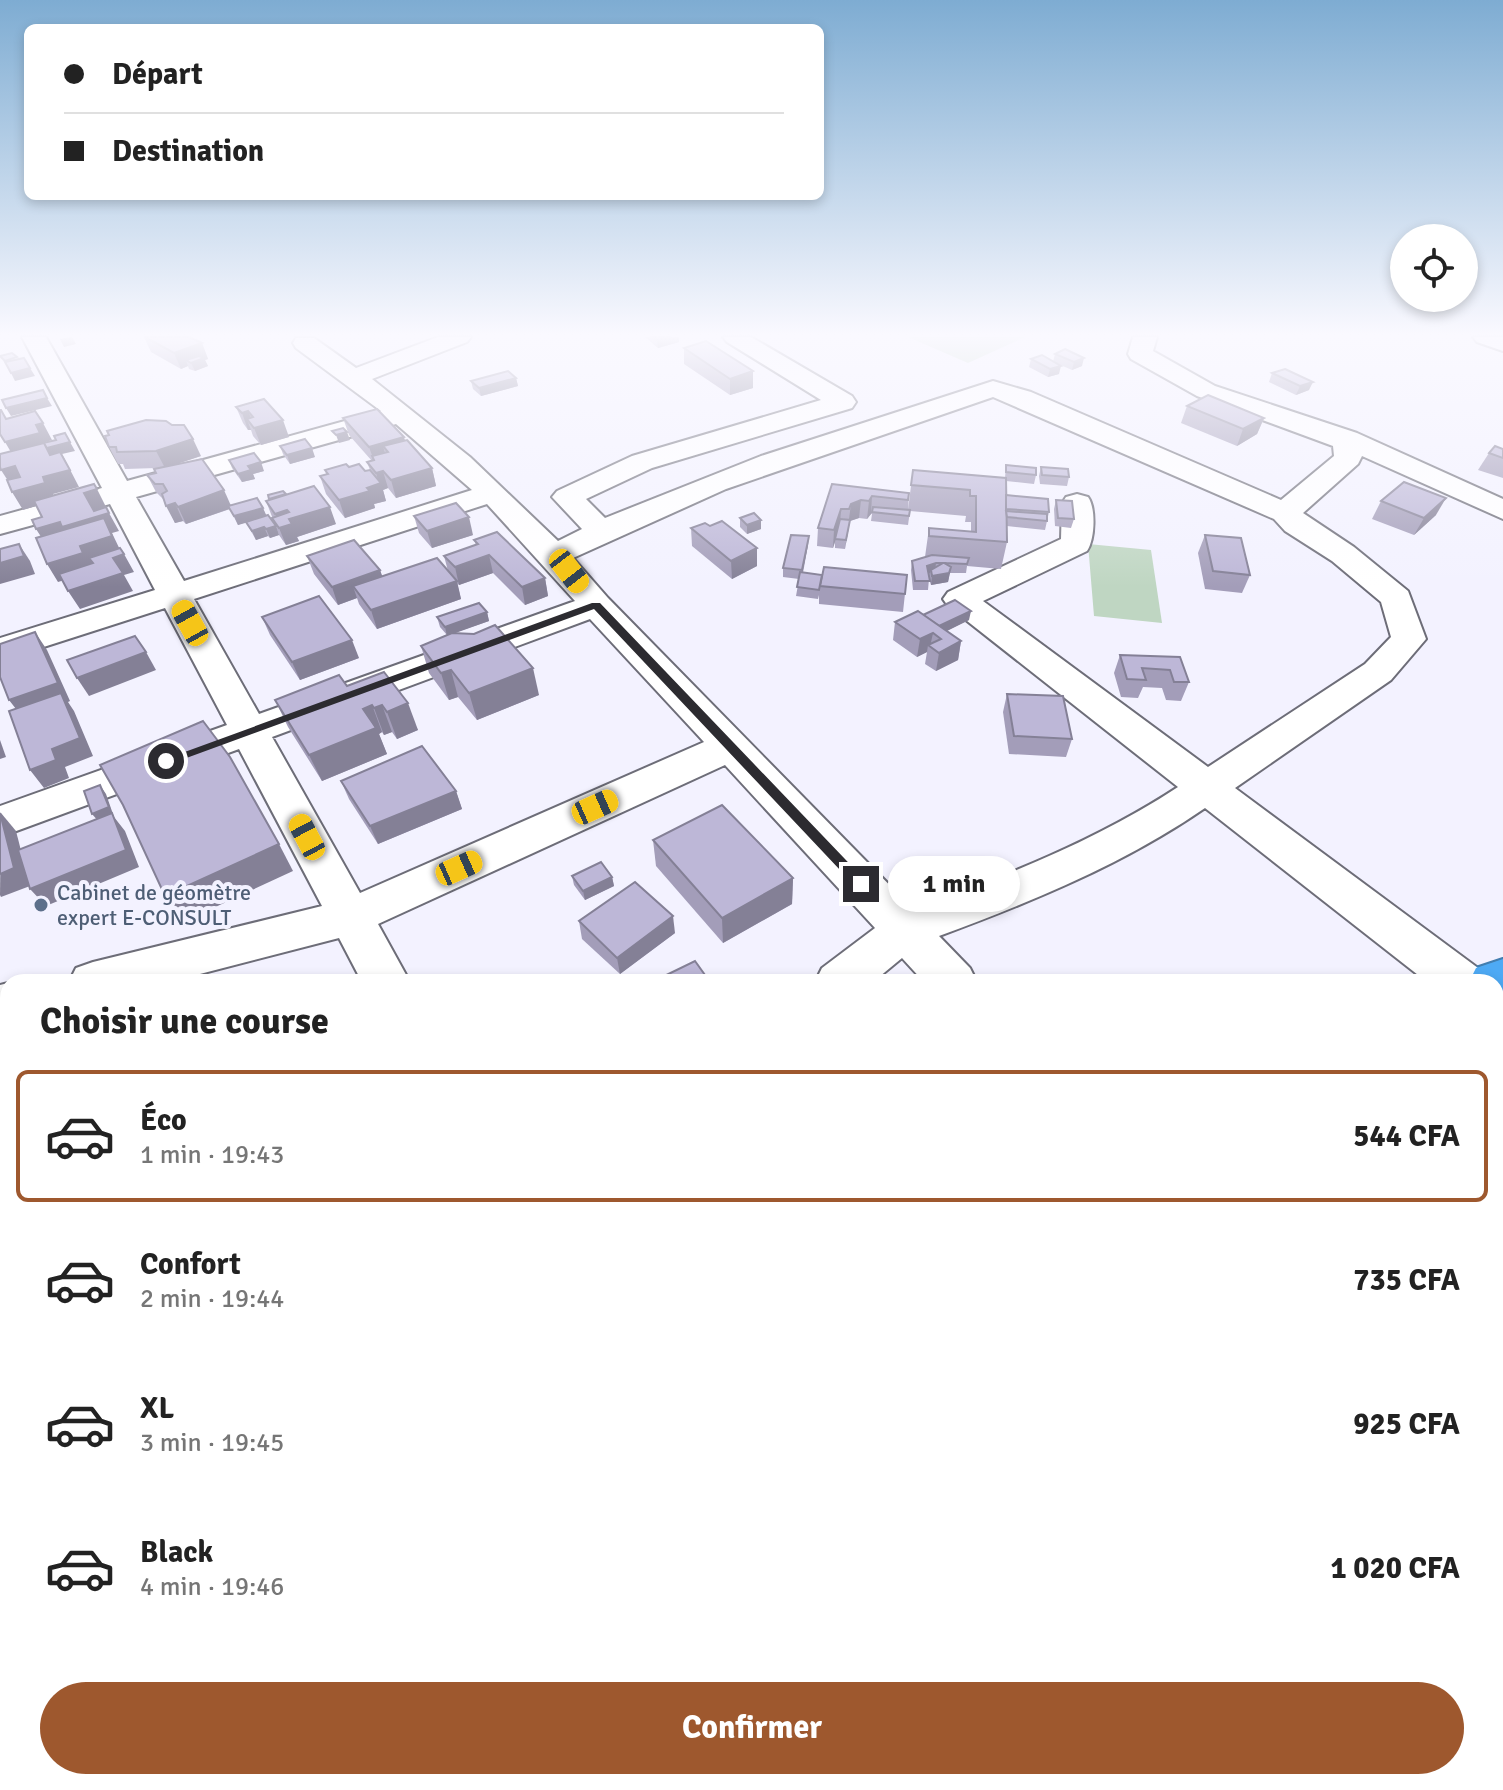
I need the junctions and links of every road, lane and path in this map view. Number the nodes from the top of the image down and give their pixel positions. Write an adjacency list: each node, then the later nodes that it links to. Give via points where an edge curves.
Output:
1 (65, 421): 9 (street)
2 (378, 421): 9 (street)
3 (409, 421): 10 (street)
4 (781, 421): 15 (street, via 642,462 567,497)
5 (899, 421): 15 (street)
6 (1074, 421): 13 (street)
7 (1293, 421): 8 (street)
8 (1347, 439): 12 (street); 13 (street, via 1348,458)
9 (119, 492): 14 (street); 17 (street)
10 (492, 493): 16 (street); 17 (street)
11 (1077, 503): 22 (street, via 1076,544 960,599)
12 (1503, 510)
13 (1285, 513): 22 (street, via 1396,598 1409,639 1378,672)
14 (0, 525)
15 (600, 530): 16 (street)
16 (556, 554): 18 (street)
17 (176, 596): 19 (street); 20 (street)
18 (596, 605): 20 (street); 21 (street)
19 (0, 650)
20 (249, 731): 23 (street); 24 (street)
21 (731, 746): 24 (street); 25 (street)
22 (1207, 787): 25 (street, via 1142,831 994,898); 30 (street)
23 (0, 822)
24 (351, 917): 26 (street); 27 (street)
25 (905, 930): 28 (street); 29 (street)
26 (125, 974)
27 (382, 974)
28 (849, 974)
29 (946, 974)
30 (1451, 974)

